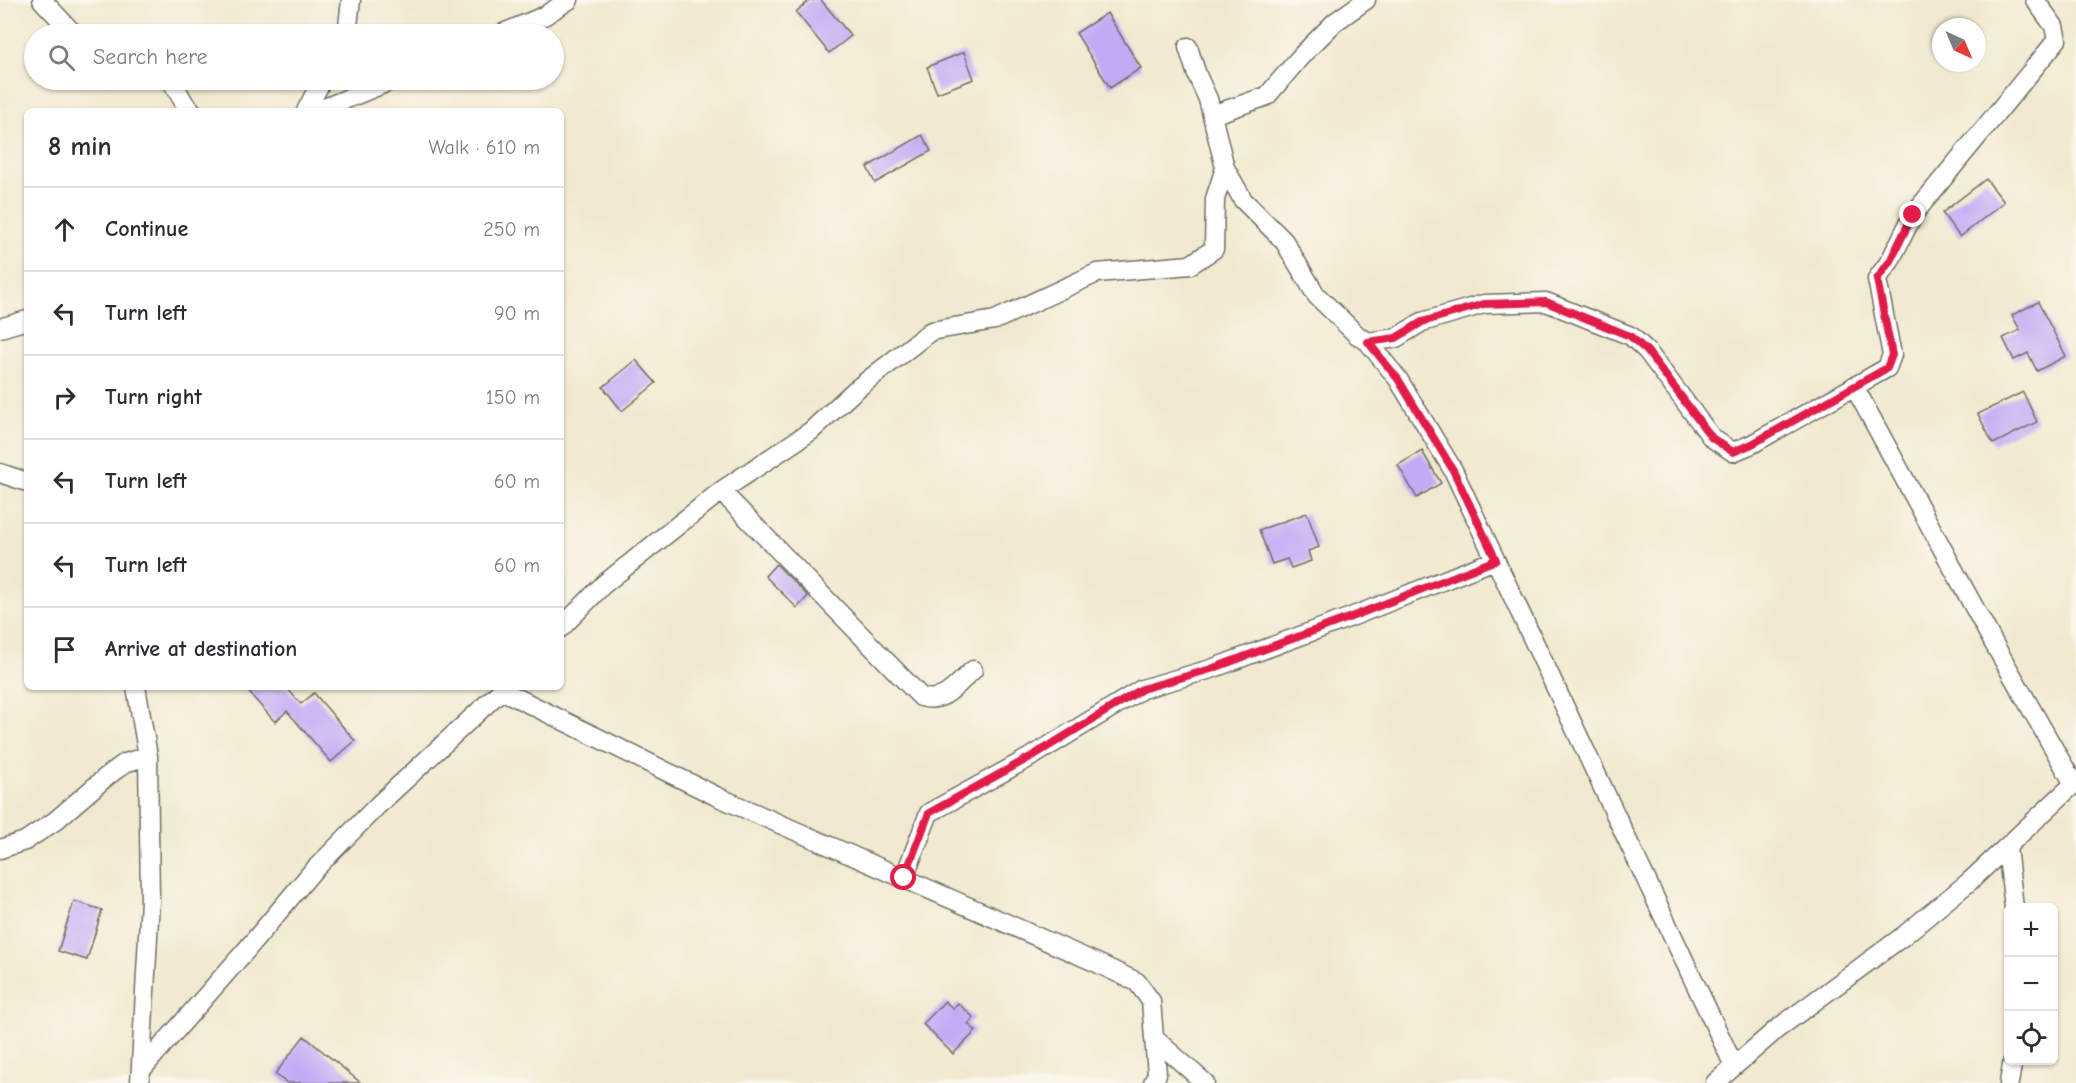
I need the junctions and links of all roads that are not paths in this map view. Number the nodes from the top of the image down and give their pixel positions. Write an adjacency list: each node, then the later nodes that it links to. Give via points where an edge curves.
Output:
1 (42, 0): 6 (street)
2 (351, 0): 7 (street)
3 (569, 0): 8 (street)
4 (1366, 0): 16 (street, via 1335,22 1267,96)
5 (2035, 0): 23 (street, via 2054,26 2057,40 1913,215 1877,279 1892,355 1887,368)
6 (65, 24)
7 (349, 24)
8 (525, 24)
9 (1188, 47): 16 (street)
10 (177, 90): 13 (street)
11 (316, 90): 14 (street)
12 (364, 90): 15 (street)
13 (189, 108)
14 (307, 108)
15 (324, 108)
16 (1212, 115): 17 (street)
17 (1226, 168): 18 (street); 19 (street)
18 (1215, 199): 19 (street); 26 (street, via 1214,249 1190,265 1097,273 995,320 931,330 811,430)
19 (1243, 200): 22 (street, via 1284,241 1316,295)
20 (24, 321): 21 (street)
21 (0, 328)
22 (1368, 342): 23 (street, via 1396,338 1422,322 1484,304 1546,302 1630,336 1647,351 1712,438 1733,452); 27 (street, via 1398,379 1453,470)
23 (1854, 386): 34 (street, via 1993,642)
24 (0, 472): 25 (street)
25 (24, 481)
26 (721, 491): 28 (street, via 604,584); 29 (street, via 921,697 943,697)
27 (1496, 560): 37 (street, via 1233,661 1142,689 929,813); 41 (street)
28 (564, 625)
29 (973, 670)
30 (137, 690): 33 (street)
31 (502, 690): 42 (street, via 311,873)
32 (505, 690): 37 (street, via 716,796)
33 (148, 756): 36 (street, via 125,763 25,841); 42 (street, via 150,900)
34 (2075, 783): 35 (street)
35 (2007, 847): 38 (street); 41 (street, via 1902,937 1777,1029)
36 (0, 849)
37 (904, 878): 39 (street, via 1137,982 1151,1001)
38 (2013, 903)
39 (1154, 1038): 43 (street, via 1157,1074); 44 (street)
40 (2012, 1065): 46 (street)
41 (1734, 1066): 45 (street)
42 (141, 1076)
43 (1153, 1083)
44 (1205, 1083)
45 (1715, 1083)
46 (2009, 1083)

